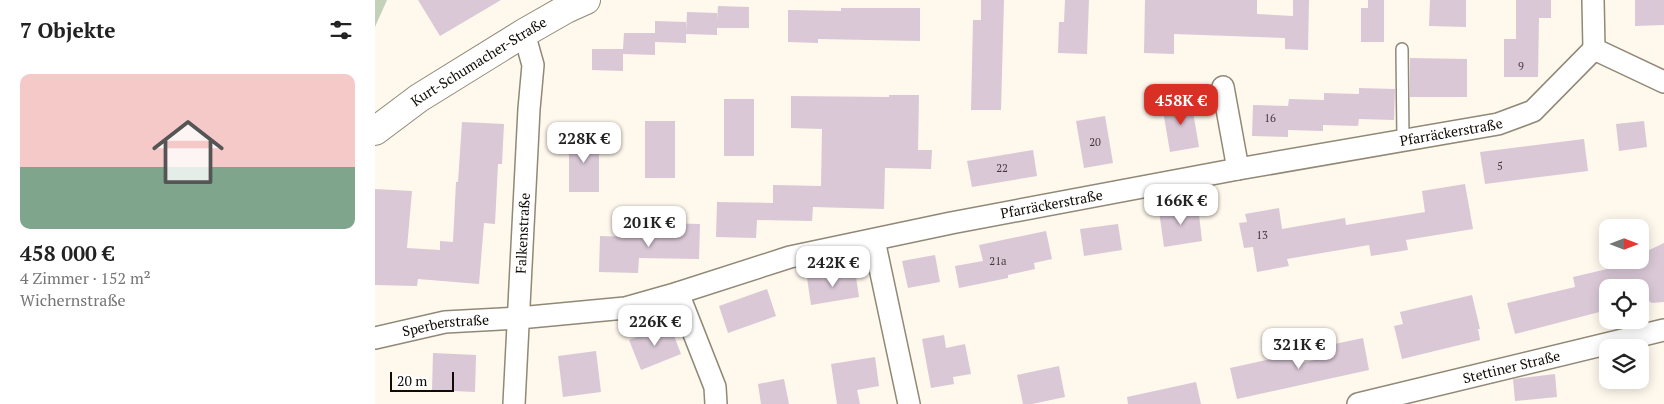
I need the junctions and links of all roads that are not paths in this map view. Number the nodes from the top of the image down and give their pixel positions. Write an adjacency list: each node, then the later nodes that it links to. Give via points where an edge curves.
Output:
1 (586, 0): 3 (street, Kurt-Schumacher-Straße)
2 (1593, 0): 4 (street)
3 (525, 33): 8 (street, Kurt-Schumacher-Straße, via 419,98); 13 (street, Falkenstraße, via 533,65)
4 (1594, 48): 6 (street); 9 (street, Pfarräckerstraße, via 1533,111 1498,124)
5 (1402, 50): 9 (lane)
6 (1664, 82)
7 (1223, 87): 10 (street)
8 (375, 131)
9 (1403, 140): 10 (street, Pfarräckerstraße)
10 (1238, 170): 11 (street, Pfarräckerstraße)
11 (874, 240): 12 (street, Pfarräckerstraße, via 790,257); 18 (street)
12 (678, 293): 13 (street, Pfarräckerstraße, via 625,308); 17 (street, via 715,387)
13 (519, 318): 15 (street, Sperberstraße, via 445,322); 16 (street, Falkenstraße)
14 (1664, 330): 19 (street, Stettiner Straße)
15 (375, 338)
16 (514, 404)
17 (716, 404)
18 (909, 404)
19 (1358, 404)

